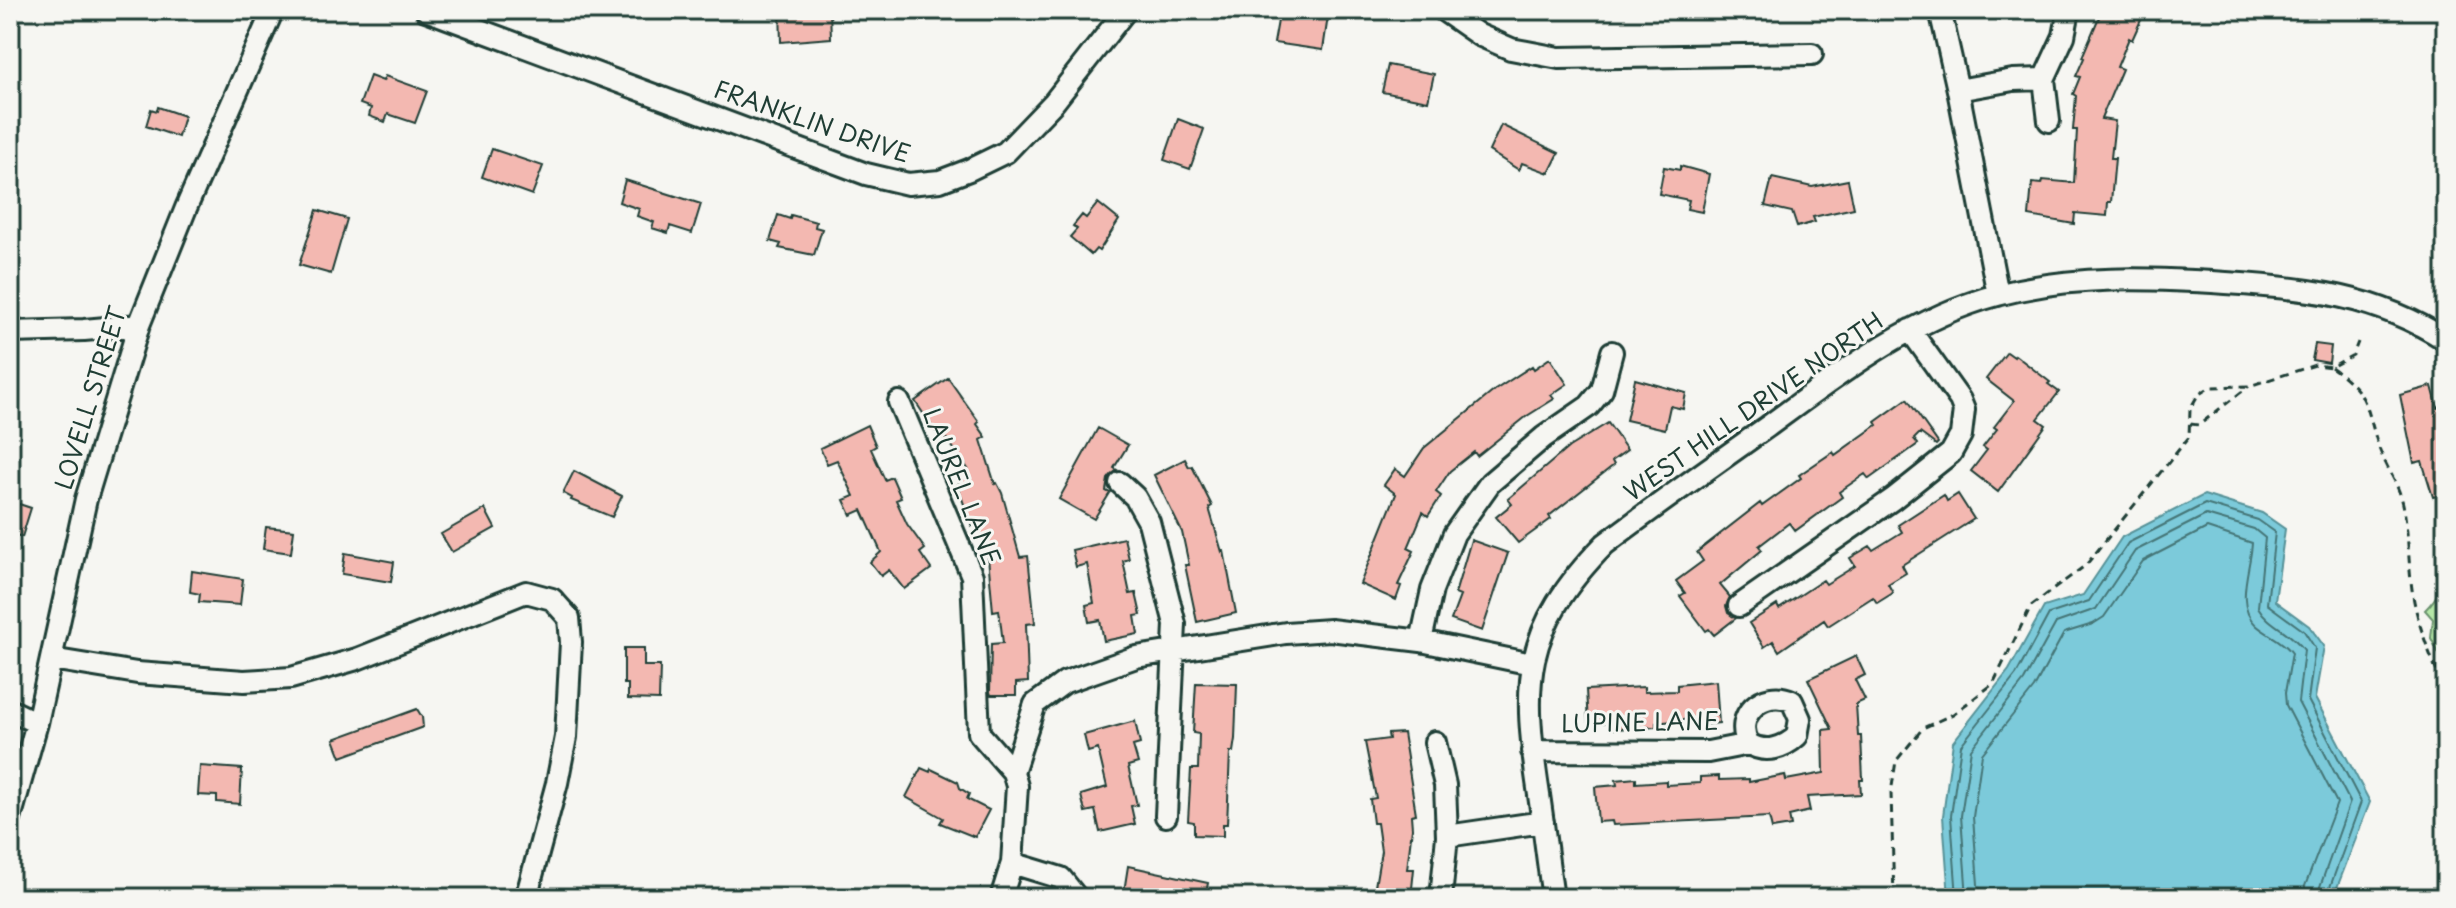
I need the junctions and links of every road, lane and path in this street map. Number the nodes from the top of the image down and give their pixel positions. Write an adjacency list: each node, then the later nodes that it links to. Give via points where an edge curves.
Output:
1 (273, 10): 12 (street, LOVELL STREET)
2 (426, 10): 3 (street, FRANKLIN DRIVE, via 866,174 908,184 940,181 1006,152 1054,102)
3 (1126, 10)
4 (1443, 10): 7 (street, via 1511,49 1559,58)
5 (1940, 10): 9 (street)
6 (2069, 10): 8 (street, via 2064,36)
7 (1812, 54)
8 (2044, 79): 9 (street); 10 (street)
9 (1958, 90): 11 (street)
10 (2049, 121)
11 (1998, 295): 13 (street, WEST HILL DRIVE NORTH); 15 (street, WEST HILL DRIVE NORTH, via 2094,280 2283,286 2359,299)
12 (139, 325): 14 (street); 26 (street, LOVELL STREET, via 86,499)
13 (1910, 330): 23 (street, via 1964,410 1961,435 1951,453); 27 (street, WEST HILL DRIVE NORTH, via 1863,358 1605,544 1559,598)
14 (10, 332)
15 (2446, 340)
16 (2358, 342): 18 (path, via 2353,355)
17 (1612, 352): 24 (street, via 1602,390 1589,406 1490,483 1454,534 1432,590)
18 (2331, 367): 19 (path, via 2315,365); 28 (path, via 2357,386 2368,404 2381,454 2395,479 2418,619)
19 (2249, 386): 21 (path, via 2199,425); 21 (path, via 2210,387 2190,409)
20 (899, 402): 34 (street, LAUREL LANE, via 972,576 979,733)
21 (2190, 424): 45 (path, via 2189,437 2086,565 2031,606 1993,684 1953,714 1923,728 1896,761 1891,793)
22 (1120, 483): 25 (street, via 1149,522 1175,624)
23 (1739, 606)
24 (1421, 641): 25 (street, via 1330,630); 27 (street)
25 (1175, 651): 34 (street, via 1136,657 1065,682 1035,704); 35 (street)
26 (51, 659): 30 (street, LOVELL STREET); 40 (street, via 137,673 244,681 291,678 357,659 526,592 552,599 569,618 566,737)
27 (1532, 664): 33 (street, WEST HILL DRIVE NORTH)
28 (2446, 694)
29 (10, 710): 30 (street)
30 (37, 723): 36 (street, LOVELL STREET)
31 (1435, 742): 38 (street, via 1445,785)
32 (1749, 744): 33 (street, LUPINE LANE, via 1708,752)
33 (1532, 751): 37 (street, WEST HILL DRIVE NORTH)
34 (1013, 772): 39 (street, via 1017,786)
35 (1166, 816)
36 (10, 819)
37 (1543, 822): 38 (street); 44 (street, WEST HILL DRIVE NORTH)
38 (1447, 836): 43 (street)
39 (1012, 863): 41 (street); 42 (street, via 1061,878)
40 (526, 898)
41 (1001, 898)
42 (1077, 898)
43 (1441, 898)
44 (1553, 898)
45 (1894, 898)

